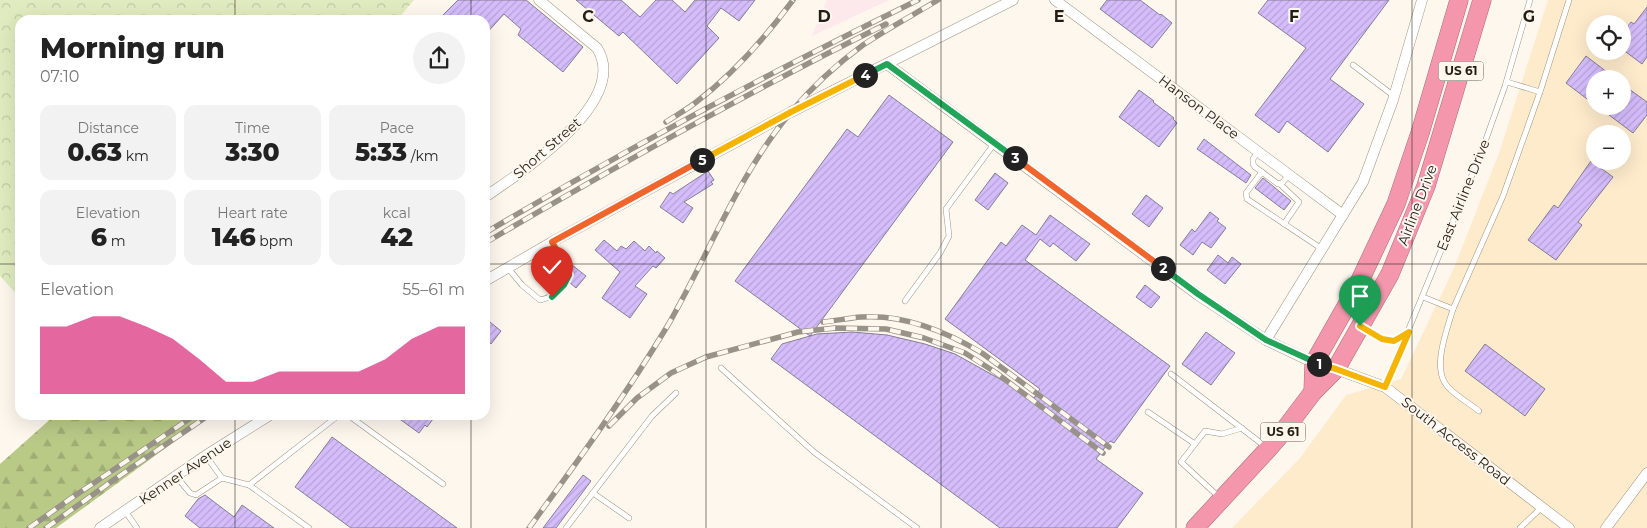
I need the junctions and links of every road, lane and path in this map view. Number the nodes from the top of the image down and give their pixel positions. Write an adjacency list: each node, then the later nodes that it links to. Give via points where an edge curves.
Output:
1 (539, 0): 19 (street, Short Street, via 597,48 602,56 603,79 595,100 580,121 534,163)
2 (1014, 0): 9 (street)
3 (1055, 0): 15 (street, Hanson Place)
4 (1422, 0): 13 (street)
5 (1459, 0): 32 (highway, Airline Drive / US 61, via 1396,204 1356,289)
6 (1482, 0): 29 (highway, Airline Drive / US 61, via 1426,186 1390,274)
7 (1530, 0): 11 (lane, East Airline Drive)
8 (1569, 0): 12 (lane)
9 (887, 64): 14 (street, South Access Road); 22 (street, via 791,112)
10 (1353, 65): 13 (lane)
11 (1506, 82): 12 (lane); 26 (lane, East Airline Drive)
12 (1540, 92): 28 (lane, via 1503,196)
13 (1395, 96): 20 (street, via 1363,182)
14 (995, 144): 27 (lane, via 946,209 949,236); 31 (street, South Access Road, via 1198,294)
15 (1258, 152): 16 (lane, via 1253,164); 17 (street, Hanson Place)
16 (1262, 172): 18 (lane); 21 (lane, via 1245,196)
17 (1289, 175): 18 (lane); 20 (street, Hanson Place)
18 (1280, 184): 21 (lane, via 1300,202)
19 (490, 194)
20 (1343, 215): 23 (street)
21 (1284, 224): 23 (lane)
22 (552, 242): 24 (street); 24 (lane, via 569,275 552,297 540,300)
23 (1322, 249): 31 (street)
24 (508, 267): 25 (street)
25 (490, 278)
26 (1423, 296): 28 (lane); 30 (lane, East Airline Drive)
27 (905, 301)
28 (1453, 309): 39 (lane, via 1442,348 1440,374 1449,388)
29 (1360, 326): 30 (lane, via 1382,339 1394,341); 34 (highway, Airline Drive / US 61)
30 (1409, 332): 36 (lane, East Airline Drive)
31 (1266, 340): 32 (street, South Access Road)
32 (1314, 363): 34 (street, South Access Road); 37 (highway, Airline Drive / US 61)
33 (721, 368): 62 (lane, via 814,452)
34 (1336, 369): 36 (street, South Access Road); 37 (highway, Airline Drive / US 61)
35 (1171, 374): 44 (lane)
36 (1385, 387): 55 (street, South Access Road)
37 (1313, 392): 46 (highway, Airline Drive / US 61)
38 (676, 393): 53 (lane, via 652,416)
39 (1479, 411)
40 (1148, 412): 45 (lane)
41 (262, 420): 47 (street, Kenner Avenue)
42 (333, 420): 52 (lane)
43 (355, 420): 51 (lane)
44 (1242, 428): 45 (lane, via 1222,434 1205,431); 46 (lane)
45 (1195, 444): 54 (lane, via 1181,462)
46 (1269, 448): 54 (highway, Airline Drive / US 61)
47 (206, 456): 49 (street, Kenner Avenue); 50 (lane)
48 (1647, 473): 66 (street)
49 (176, 476): 50 (lane, via 190,493 196,495); 56 (street, Kenner Avenue)
50 (222, 478): 52 (lane)
51 (443, 484)
52 (249, 486): 60 (lane)
53 (593, 493): 57 (lane); 61 (lane)
54 (1222, 499): 63 (highway, Airline Drive / US 61)
55 (1542, 507): 64 (lane); 65 (street, South Access Road)
56 (125, 511): 58 (street, Kenner Avenue); 59 (lane)
57 (629, 518)
58 (100, 528)
59 (137, 528)
60 (309, 528)
61 (566, 528)
62 (917, 528)
63 (1195, 528)
64 (1520, 528)
65 (1569, 528)
66 (1606, 528)

